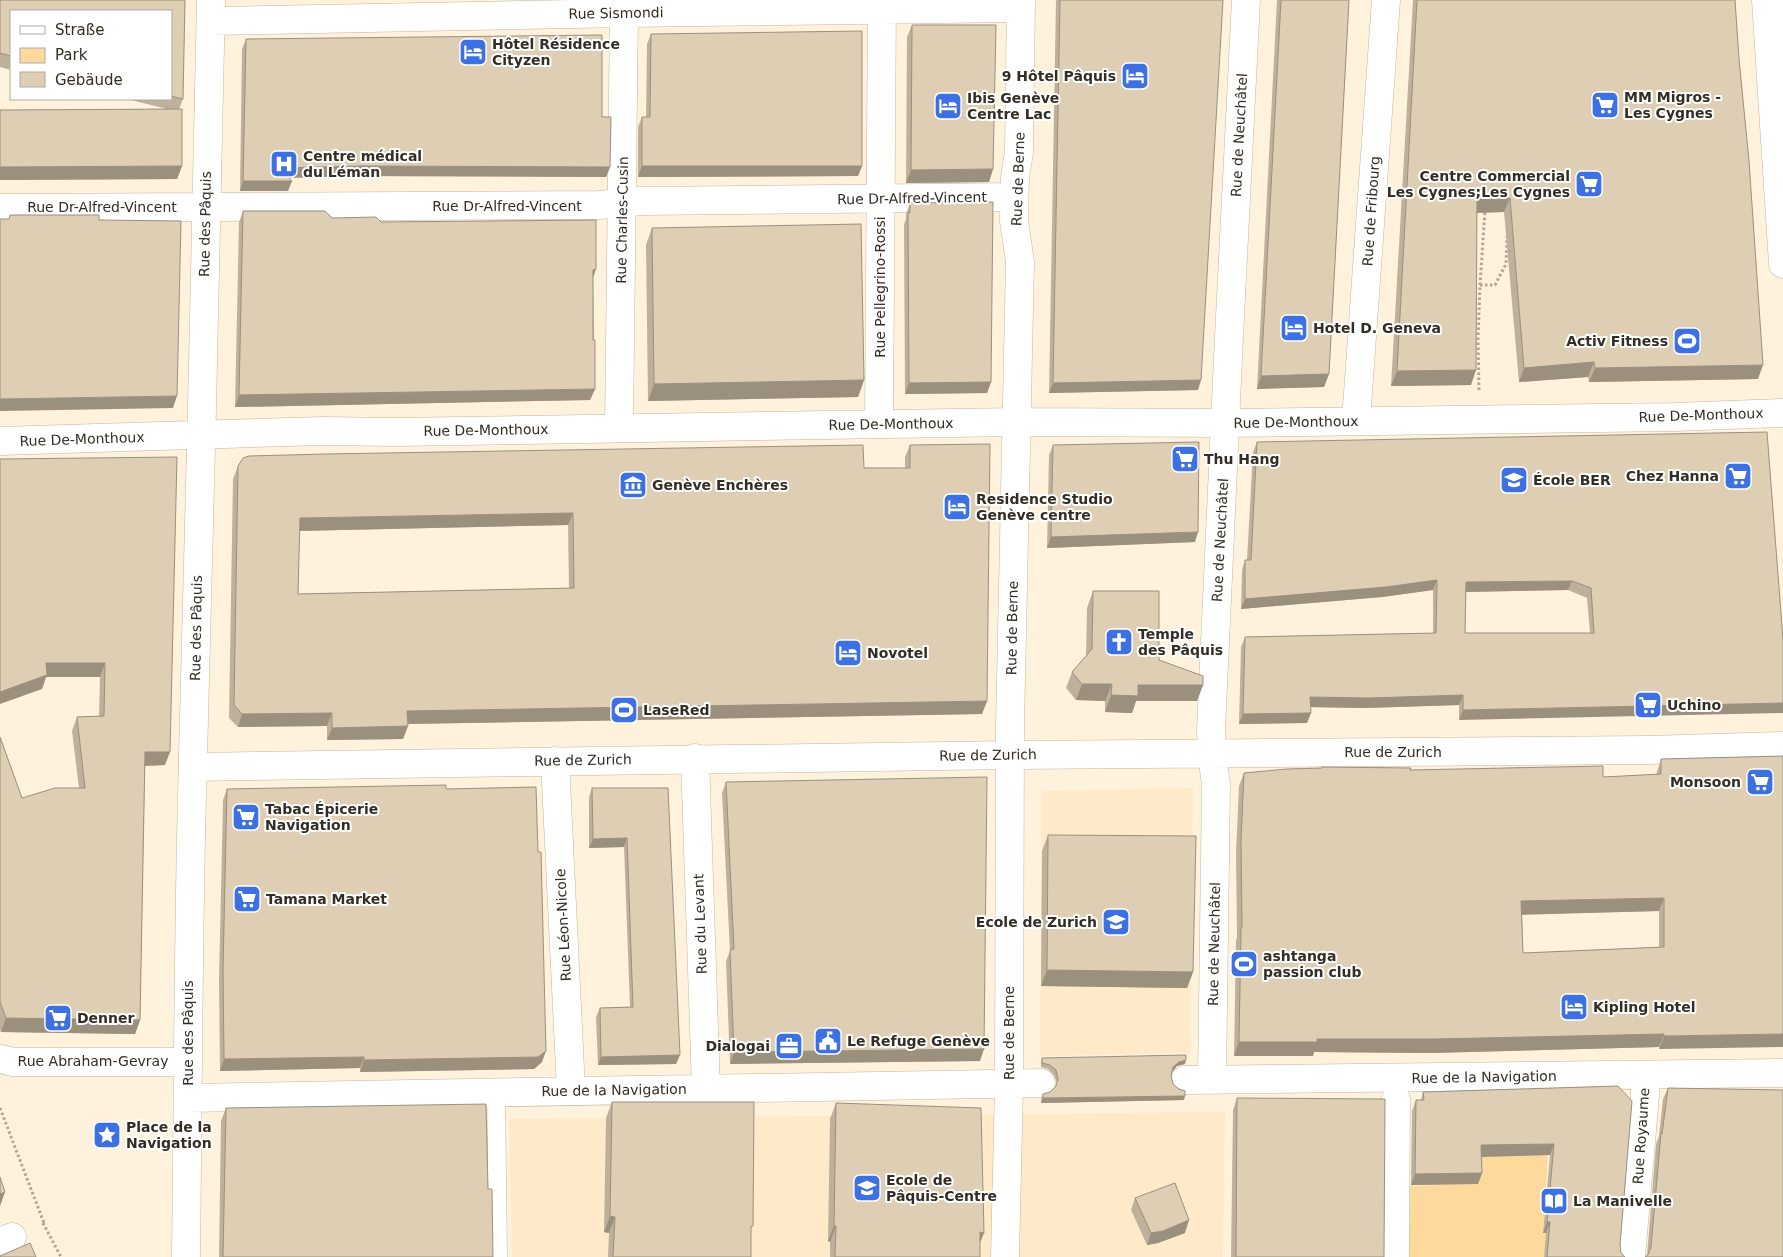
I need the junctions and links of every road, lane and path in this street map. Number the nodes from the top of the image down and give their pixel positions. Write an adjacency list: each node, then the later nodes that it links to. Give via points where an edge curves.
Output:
1 (1246, 0): 23 (street, Rue de Neuchâtel)
2 (1386, 0): 21 (street, Rue de Fribourg)
3 (1766, 0): 17 (street)
4 (1780, 0): 9 (lane)
5 (1021, 4): 6 (street, Rue Sismondi); 10 (street, Rue de Berne, via 1019,152)
6 (882, 5): 8 (street, Rue Sismondi); 11 (street, Rue Pellegrino-Rossi)
7 (211, 11): 8 (street, Rue Sismondi); 15 (street, Rue des Pâquis)
8 (624, 13): 12 (street, Rue Charles-Cusin)
9 (1783, 45)
10 (1014, 197): 11 (street, Rue Dr-Alfred-Vincent); 22 (street, Rue de Berne, via 1020,262)
11 (881, 198): 12 (street, Rue Dr-Alfred-Vincent); 24 (street, Rue Pellegrino-Rossi)
12 (622, 202): 15 (street, Rue Dr-Alfred-Vincent, via 599,205); 25 (street, Rue Charles-Cusin)
13 (1485, 206): 18 (path)
14 (0, 208): 15 (street, Rue Dr-Alfred-Vincent)
15 (206, 208): 26 (street, Rue des Pâquis)
16 (1507, 234): 18 (path, via 1506,264 1495,285)
17 (1783, 264)
18 (1480, 285): 19 (path)
19 (1479, 392)
20 (1783, 413): 21 (street, Rue De-Monthoux)
21 (1356, 421): 23 (street, Rue De-Monthoux)
22 (1017, 422): 23 (street, Rue De-Monthoux); 24 (street, Rue De-Monthoux); 30 (street, Rue de Berne)
23 (1226, 423): 29 (street, Rue de Neuchâtel)
24 (879, 424): 25 (street, Rue De-Monthoux)
25 (619, 428): 26 (street, Rue De-Monthoux)
26 (200, 435): 27 (street, Rue De-Monthoux); 33 (street, Rue des Pâquis)
27 (0, 441)
28 (1783, 746): 29 (street, Rue de Zurich)
29 (1212, 754): 30 (street, Rue de Zurich); 39 (street, Rue de Neuchâtel, via 1216,785)
30 (1010, 755): 31 (street, Rue de Zurich); 41 (street, Rue de Berne)
31 (694, 758): 32 (street, Rue de Zurich); 42 (street, Rue du Levant)
32 (555, 761): 33 (street, Rue de Zurich); 43 (street, Rue Léon-Nicole)
33 (192, 767): 35 (street, Rue des Pâquis)
34 (0, 1059): 35 (street, Rue Abraham-Gevray, via 13,1062)
35 (187, 1062): 45 (street, Rue des Pâquis)
36 (1783, 1074): 37 (street, Rue de la Navigation)
37 (1645, 1075): 39 (street, Rue de la Navigation); 53 (street, Rue Royaume)
38 (1185, 1080): 39 (street, Rue de la Navigation)
39 (1212, 1080)
40 (1041, 1083): 41 (street, Rue de la Navigation)
41 (1009, 1084): 42 (street, Rue de la Navigation); 51 (street, Rue de Berne)
42 (706, 1089): 43 (street, Rue de la Navigation)
43 (570, 1090): 44 (street, Rue de la Navigation)
44 (496, 1091): 45 (street, Rue de la Navigation); 50 (lane)
45 (188, 1098): 49 (street, Rue des Pâquis)
46 (1396, 1099): 52 (street)
47 (0, 1108): 48 (path)
48 (44, 1223)
49 (186, 1257)
50 (498, 1257)
51 (1005, 1257)
52 (1395, 1257)
53 (1631, 1257)

